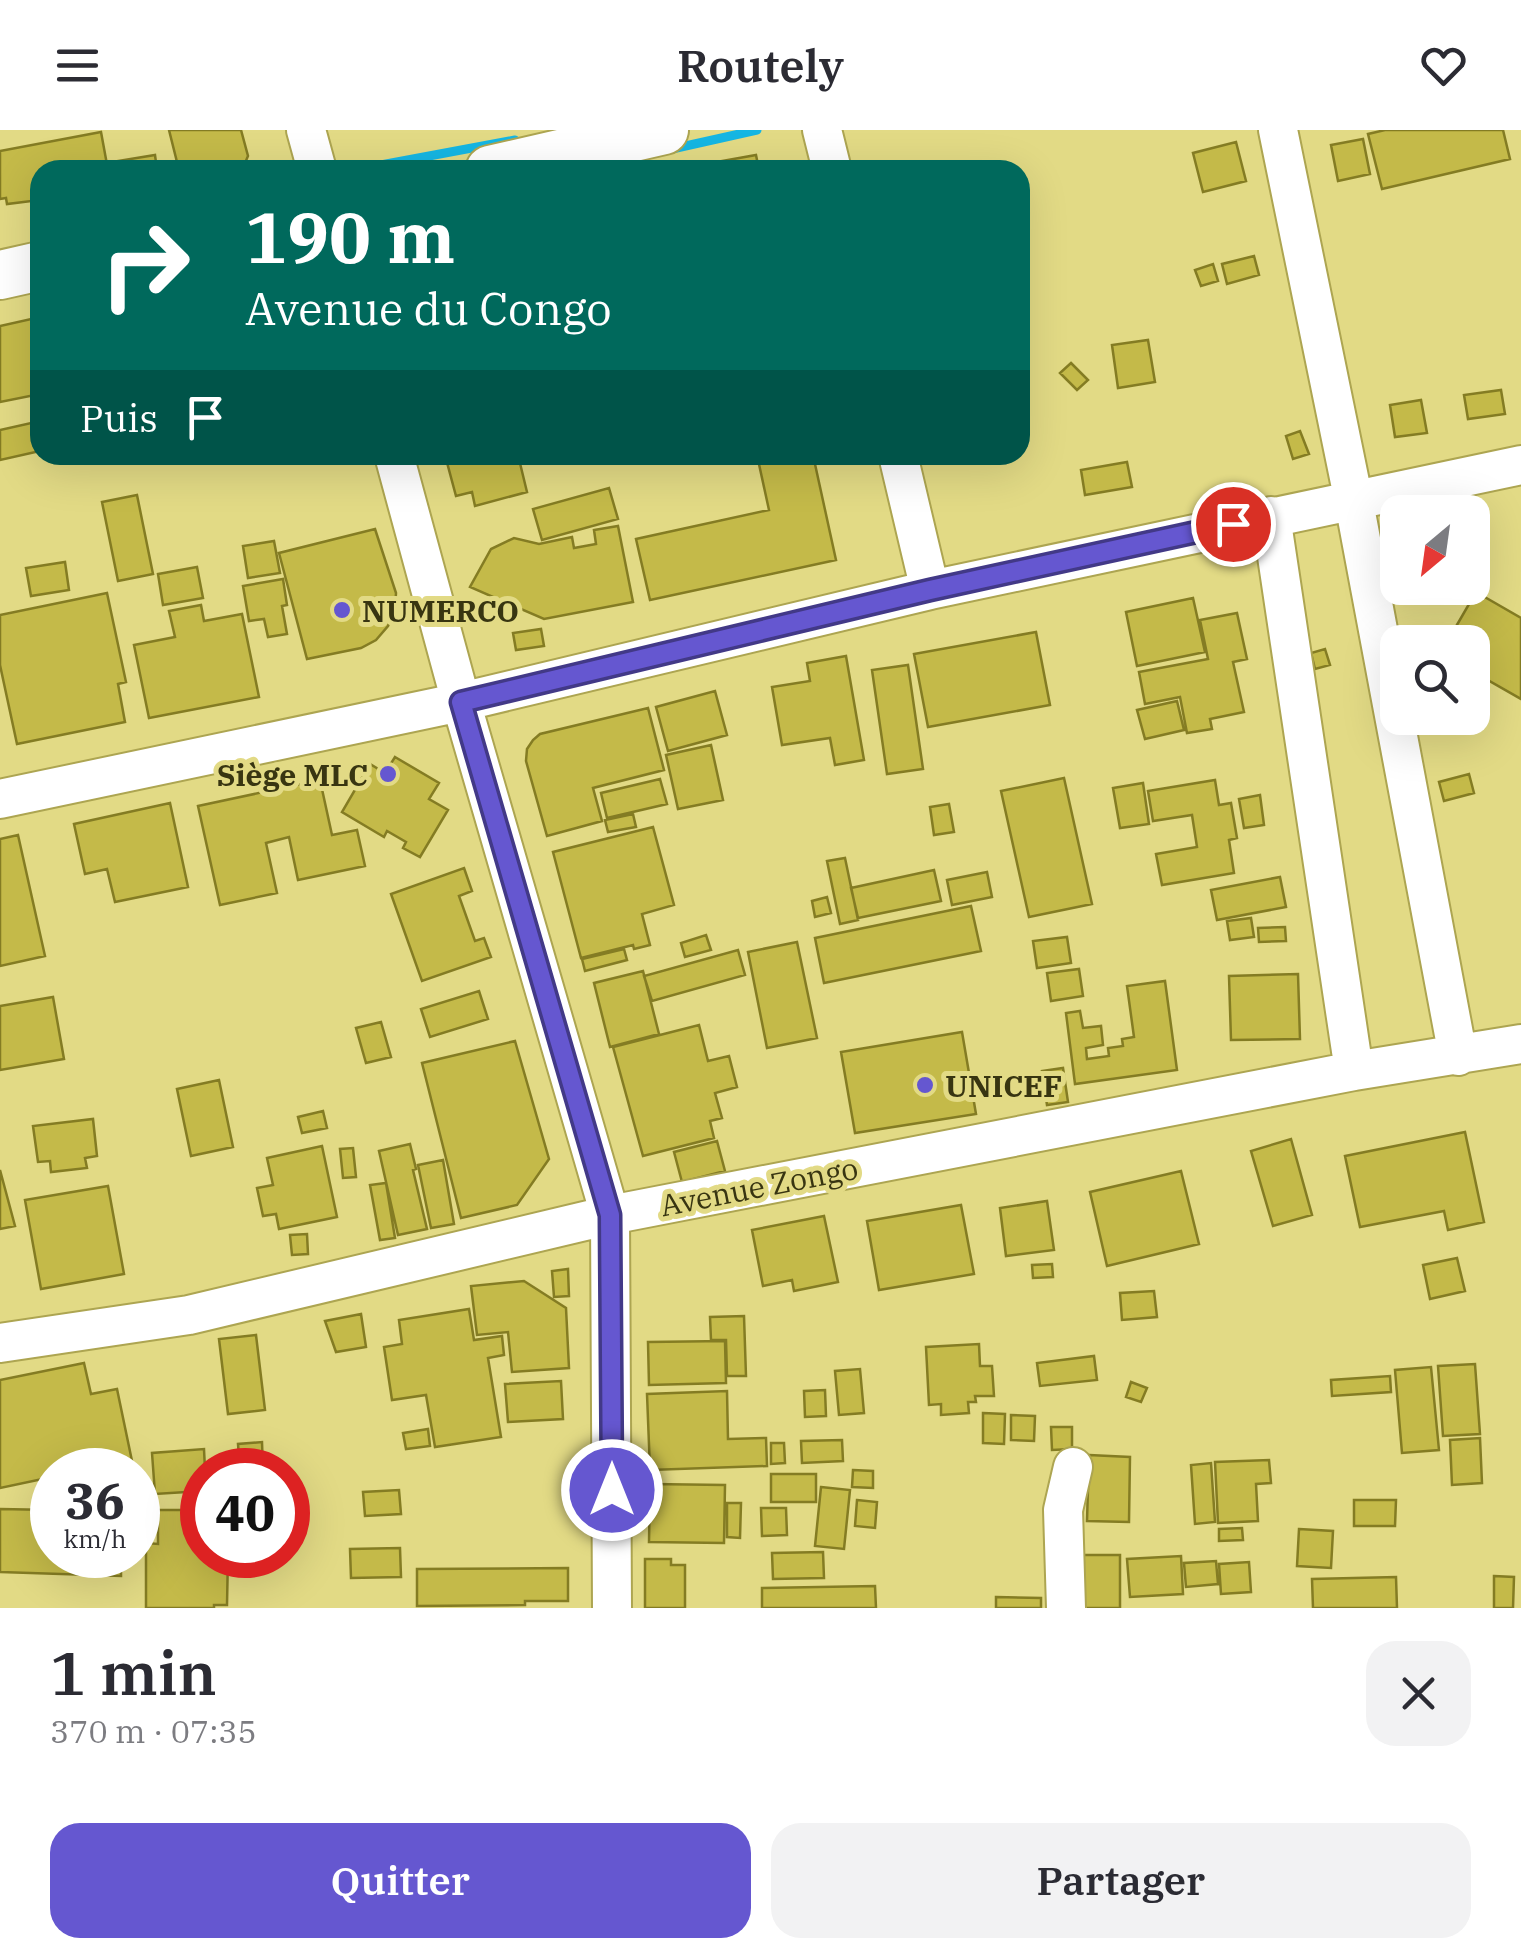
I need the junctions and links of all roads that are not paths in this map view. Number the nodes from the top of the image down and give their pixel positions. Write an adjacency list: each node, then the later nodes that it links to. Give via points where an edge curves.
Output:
1 (306, 130): 5 (street)
2 (664, 130): 6 (main road)
3 (822, 130): 7 (street)
4 (1278, 130): 13 (street)
5 (314, 160)
6 (534, 160)
7 (830, 160)
8 (30, 268): 9 (main road)
9 (0, 275)
10 (397, 465): 16 (street)
11 (900, 465): 15 (street)
12 (1521, 465): 13 (street)
13 (1354, 502): 14 (street); 19 (street)
14 (1270, 516): 15 (street); 20 (street)
15 (930, 590): 16 (street)
16 (461, 702): 17 (street); 21 (street)
17 (0, 799)
18 (1521, 1044): 19 (street, Avenue Zongo)
19 (1458, 1056): 20 (street, Avenue Zongo)
20 (1354, 1071): 21 (street, Avenue Zongo)
21 (610, 1215): 22 (street, Avenue Zongo, via 189,1314); 24 (street)
22 (0, 1344)
23 (1073, 1467): 25 (street, via 1063,1510)
24 (612, 1608)
25 (1066, 1608)

